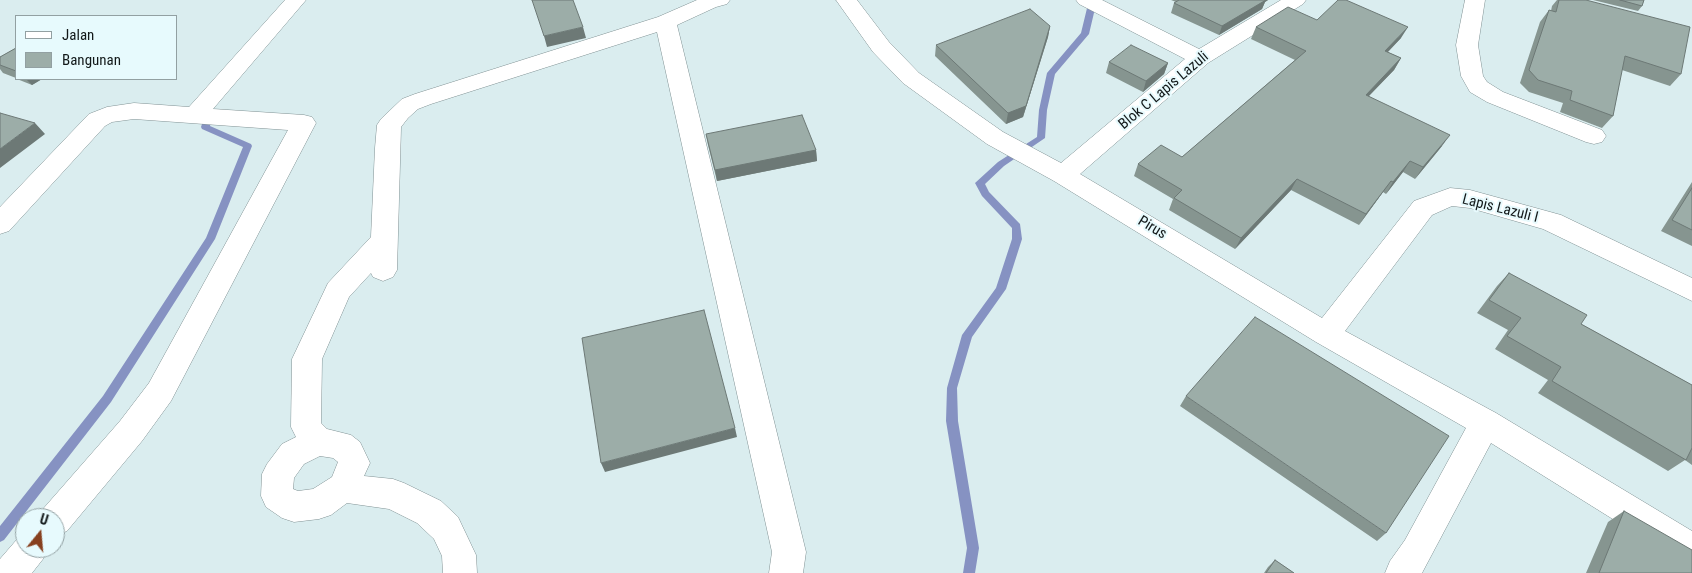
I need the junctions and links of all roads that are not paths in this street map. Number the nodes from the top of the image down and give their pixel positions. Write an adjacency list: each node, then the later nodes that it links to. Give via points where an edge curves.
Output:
1 (296, 0): 9 (street)
2 (714, 0): 7 (street)
3 (846, 0): 11 (street, Pirus, via 881,46 911,78 996,138)
4 (1086, 0): 8 (street)
5 (1296, 0): 8 (street, Blok C Lapis Lazuli)
6 (1475, 0): 10 (street, via 1468,45 1472,76 1478,86 1495,97)
7 (666, 22): 13 (street, via 410,104 389,125); 25 (street, via 789,552)
8 (1200, 58): 11 (street, Blok C Lapis Lazuli)
9 (194, 116): 12 (street, via 107,114 97,120); 20 (street, via 304,123 160,392)
10 (1594, 136)
11 (1063, 175): 16 (street, Pirus)
12 (2, 221)
13 (384, 240): 14 (street); 18 (street, via 338,291 307,360 306,427)
14 (383, 270)
15 (1692, 290): 16 (street, Lapis Lazuli I, via 1552,222 1470,199 1450,197 1423,208)
16 (1326, 334): 17 (street, Pirus)
17 (1485, 423): 21 (street, Pirus); 26 (street, via 1417,552)
18 (318, 442): 19 (street, via 340,445 350,452 354,463); 19 (street, via 293,454 278,474 278,496 294,507 320,504)
19 (343, 488): 24 (street, via 393,494 429,512 446,528 459,554)
20 (65, 508)
21 (1692, 550)
22 (23, 558): 23 (street)
23 (10, 573)
24 (460, 573)
25 (786, 573)
26 (1402, 573)

